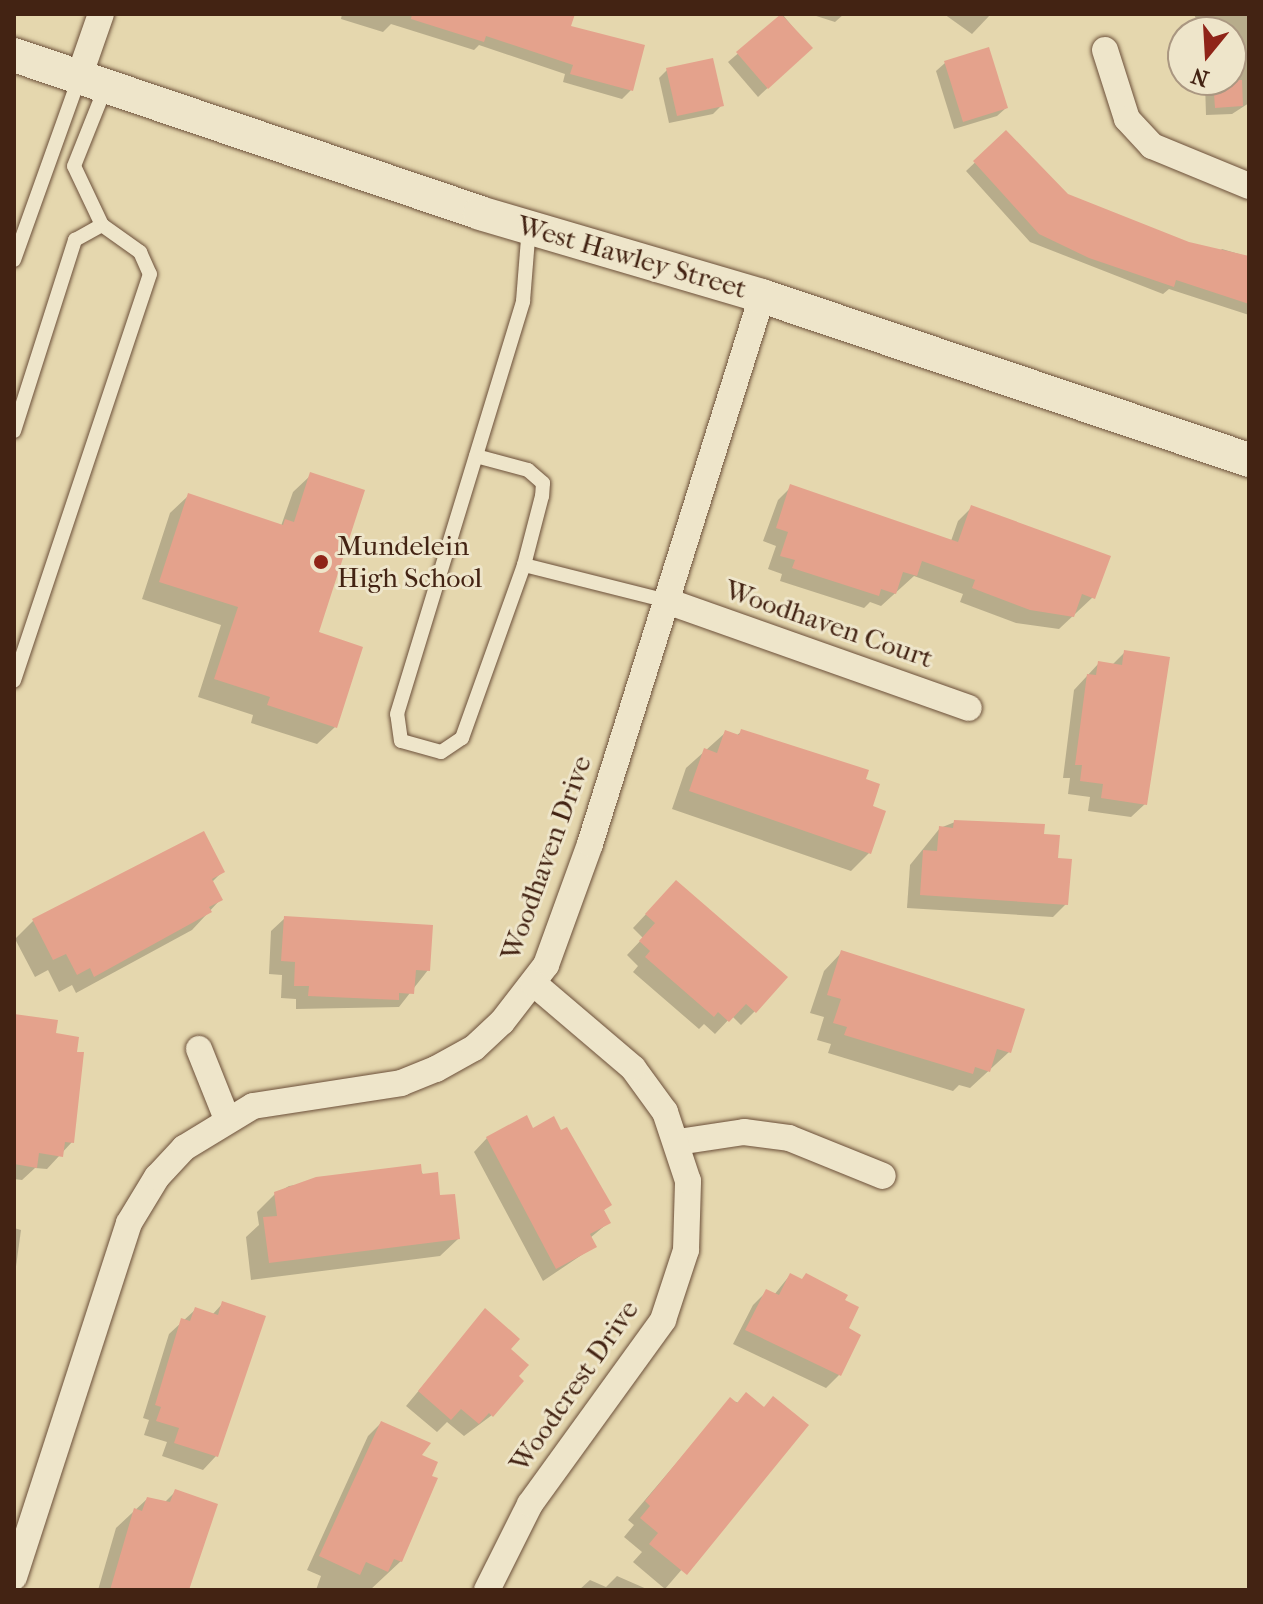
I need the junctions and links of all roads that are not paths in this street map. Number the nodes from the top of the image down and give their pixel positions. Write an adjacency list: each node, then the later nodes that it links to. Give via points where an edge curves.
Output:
1 (101, 14): 4 (street)
2 (1105, 50): 5 (street, via 1127,119 1152,146)
3 (14, 55): 4 (street, West Hawley Street)
4 (93, 82): 6 (lane, via 74,166); 7 (street, West Hawley Street); 8 (lane)
5 (1249, 186)
6 (102, 225): 10 (lane, via 75,240); 15 (lane, via 140,252 150,274)
7 (529, 227): 9 (street, West Hawley Street); 11 (lane, via 523,301)
8 (14, 260)
9 (762, 296): 12 (street, West Hawley Street); 14 (street, Woodhaven Drive)
10 (14, 431)
11 (476, 456): 13 (lane, via 528,470 543,483); 13 (lane, via 397,714 401,741 441,752 462,738)
12 (1249, 460)
13 (524, 565): 14 (lane)
14 (667, 601): 16 (street, Woodhaven Court); 17 (street, Woodhaven Drive, via 590,844 546,965)
15 (14, 681)
16 (969, 708)
17 (533, 983): 19 (street, Woodhaven Drive, via 474,1048 436,1069 401,1083 278,1099); 20 (street, Woodcrest Drive, via 633,1068 665,1112)
18 (199, 1049): 19 (street)
19 (227, 1119): 22 (street, Woodhaven Drive, via 174,1159 129,1223)
20 (678, 1142): 21 (street, via 744,1132 789,1138); 23 (street, Woodcrest Drive, via 688,1181 686,1250 663,1320 530,1504)
21 (883, 1176)
22 (14, 1577)
23 (487, 1590)

